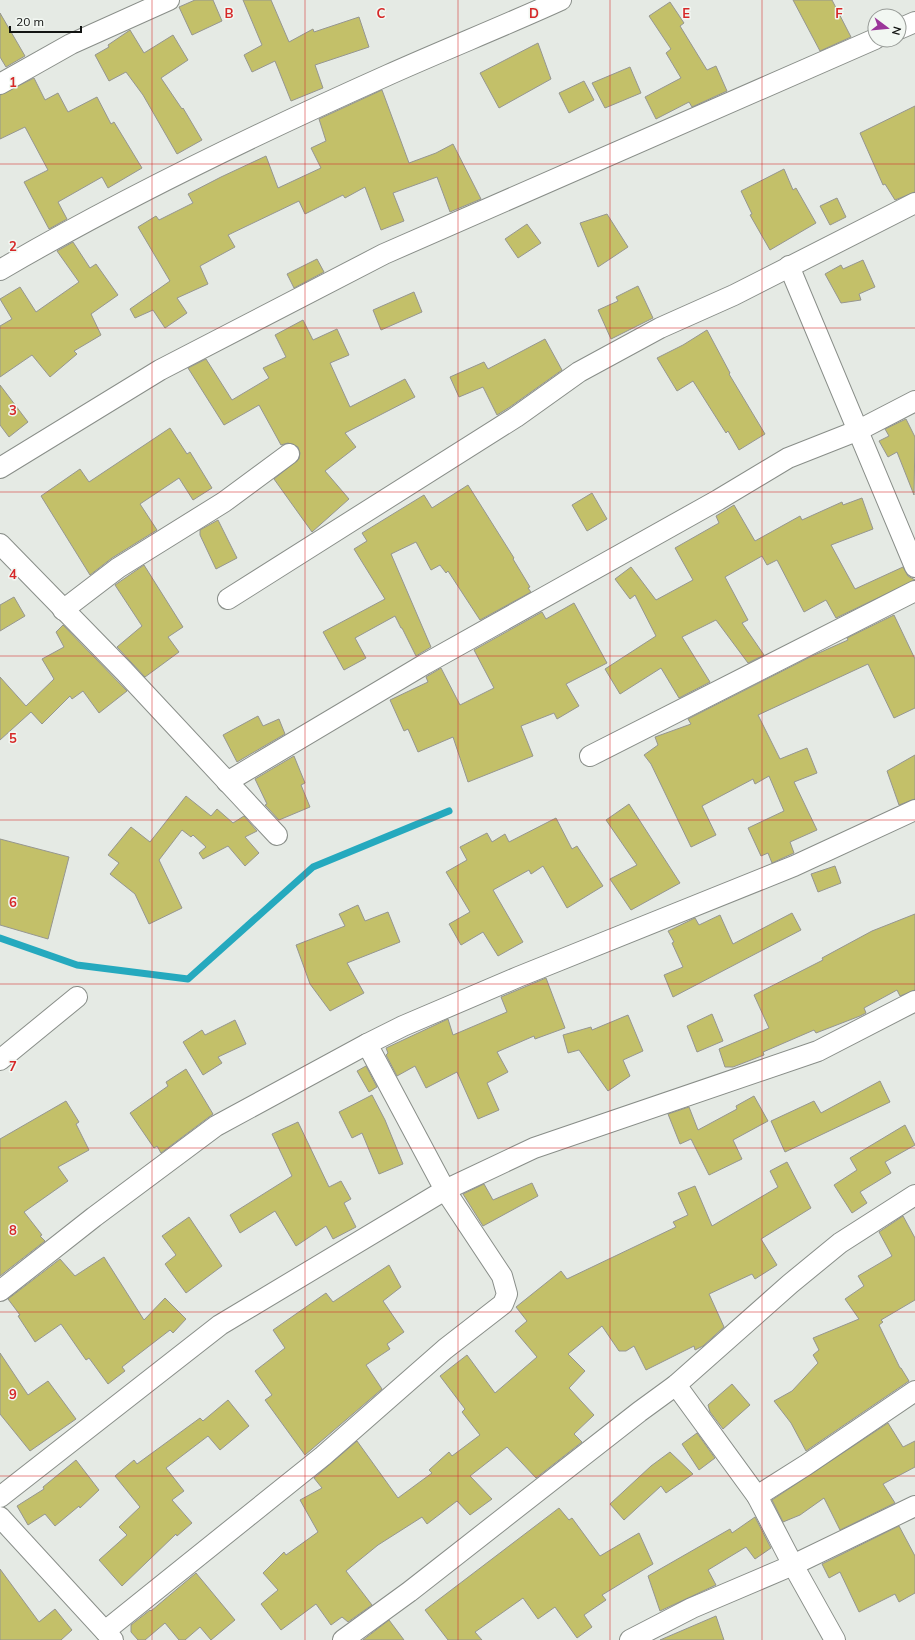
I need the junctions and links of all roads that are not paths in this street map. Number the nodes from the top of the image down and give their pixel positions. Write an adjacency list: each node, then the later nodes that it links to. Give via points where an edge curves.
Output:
1 (169, 0): 4 (street, via 71,44)
2 (561, 0): 7 (street, via 244,140 58,236)
3 (867, 43): 11 (street, via 384,254 160,370)
4 (0, 84)
5 (915, 203): 6 (street)
6 (789, 266): 9 (street); 15 (street, via 734,295 660,328 580,372 516,417)
7 (0, 270)
8 (915, 401): 9 (street)
9 (859, 430): 13 (street); 18 (street, via 788,458 425,664)
10 (289, 454): 16 (street, via 224,502 118,568)
11 (0, 468)
12 (0, 544): 16 (street)
13 (915, 567)
14 (915, 591): 17 (street)
15 (228, 599)
16 (63, 610): 18 (street)
17 (590, 756)
18 (228, 782): 20 (street)
19 (915, 810): 23 (street, via 794,866 518,976)
20 (276, 835)
21 (77, 997): 24 (street)
22 (915, 1001): 25 (street, via 818,1051 534,1148)
23 (367, 1044): 25 (street); 27 (street, via 216,1126)
24 (0, 1060)
25 (445, 1190): 31 (street, via 220,1325); 35 (street, via 502,1276 507,1294 502,1304 445,1349 323,1456)
26 (915, 1196): 28 (street, via 834,1248)
27 (0, 1291)
28 (676, 1385): 30 (street); 36 (street, via 409,1592)
29 (915, 1391): 30 (street, via 806,1466)
30 (757, 1496): 34 (street)
31 (0, 1497)
32 (915, 1506): 34 (street)
33 (0, 1517): 35 (street)
34 (793, 1565): 37 (street, via 692,1608); 38 (street)
35 (109, 1636)
36 (343, 1640)
37 (630, 1640)
38 (835, 1640)

